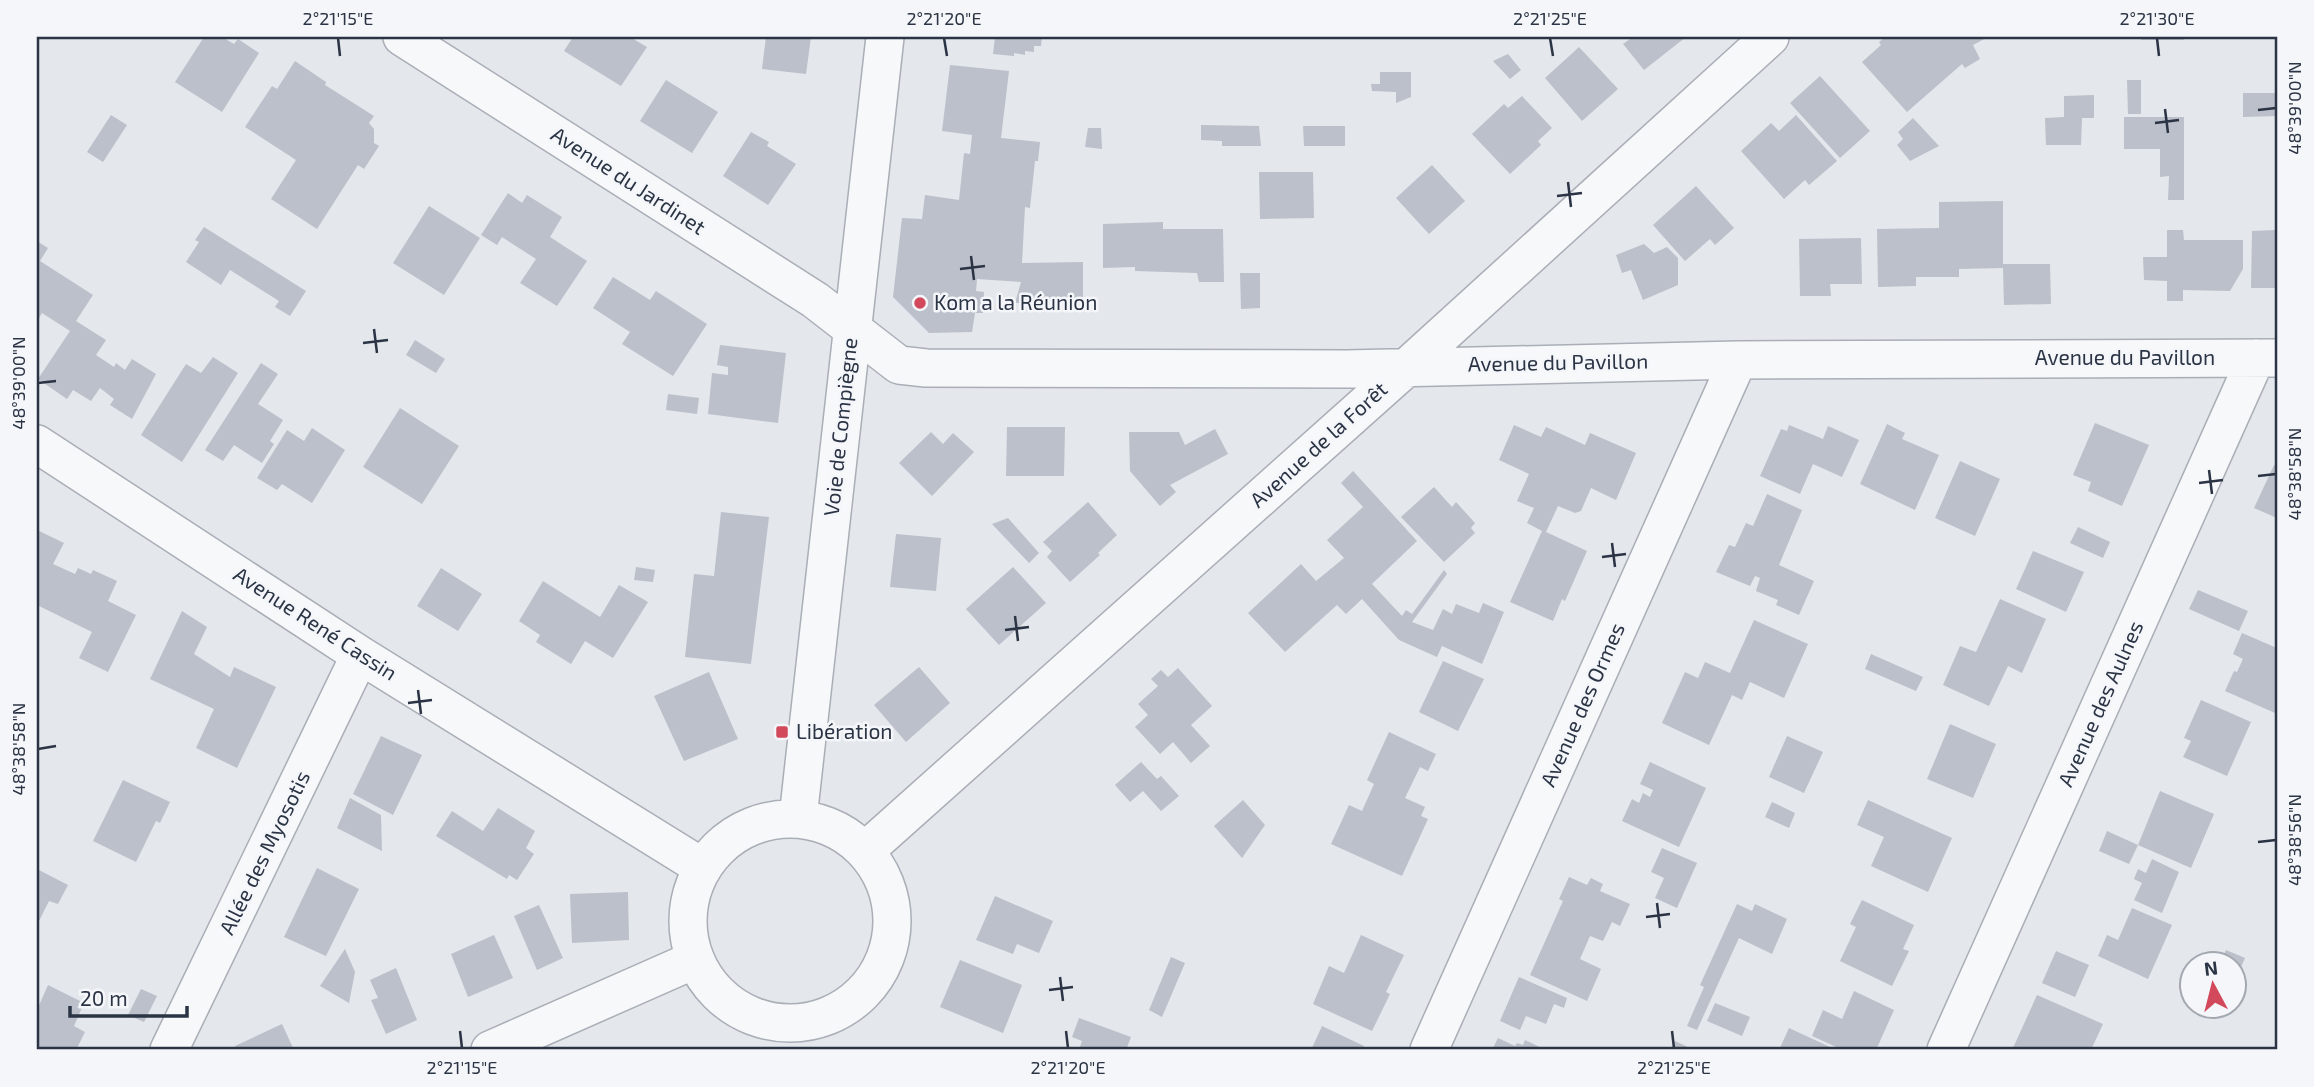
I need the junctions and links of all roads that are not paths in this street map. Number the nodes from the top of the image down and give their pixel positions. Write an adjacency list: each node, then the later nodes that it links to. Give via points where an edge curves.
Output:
1 (402, 37): 4 (street, Avenue du Jardinet, via 815,300)
2 (885, 37): 4 (street, Voie de Compiègne)
3 (1770, 37): 7 (street, Avenue de la Forêt)
4 (852, 330): 7 (street, Avenue du Pavillon, via 899,365 926,369); 10 (street, Voie de Compiègne)
5 (2267, 358): 6 (street, Avenue du Pavillon); 18 (street, Avenue des Aulnes)
6 (1738, 360): 7 (street, Avenue du Pavillon); 17 (street, Avenue des Ormes)
7 (1407, 367): 11 (street, Avenue de la Forêt)
8 (37, 444): 9 (street, Avenue René Cassin)
9 (360, 655): 12 (street, Avenue René Cassin); 15 (street, Allée des Myosotis)
10 (798, 818): 11 (street, via 846,835); 12 (street, via 770,820 743,829 720,845)
11 (865, 851): 14 (street, via 883,876 892,906 892,937 882,967 864,992 840,1011)
12 (702, 867): 13 (street, via 687,918)
13 (694, 960): 14 (street, via 708,984 728,1004); 16 (street)
14 (777, 1037)
15 (169, 1050)
16 (490, 1050)
17 (1429, 1050)
18 (1946, 1050)

